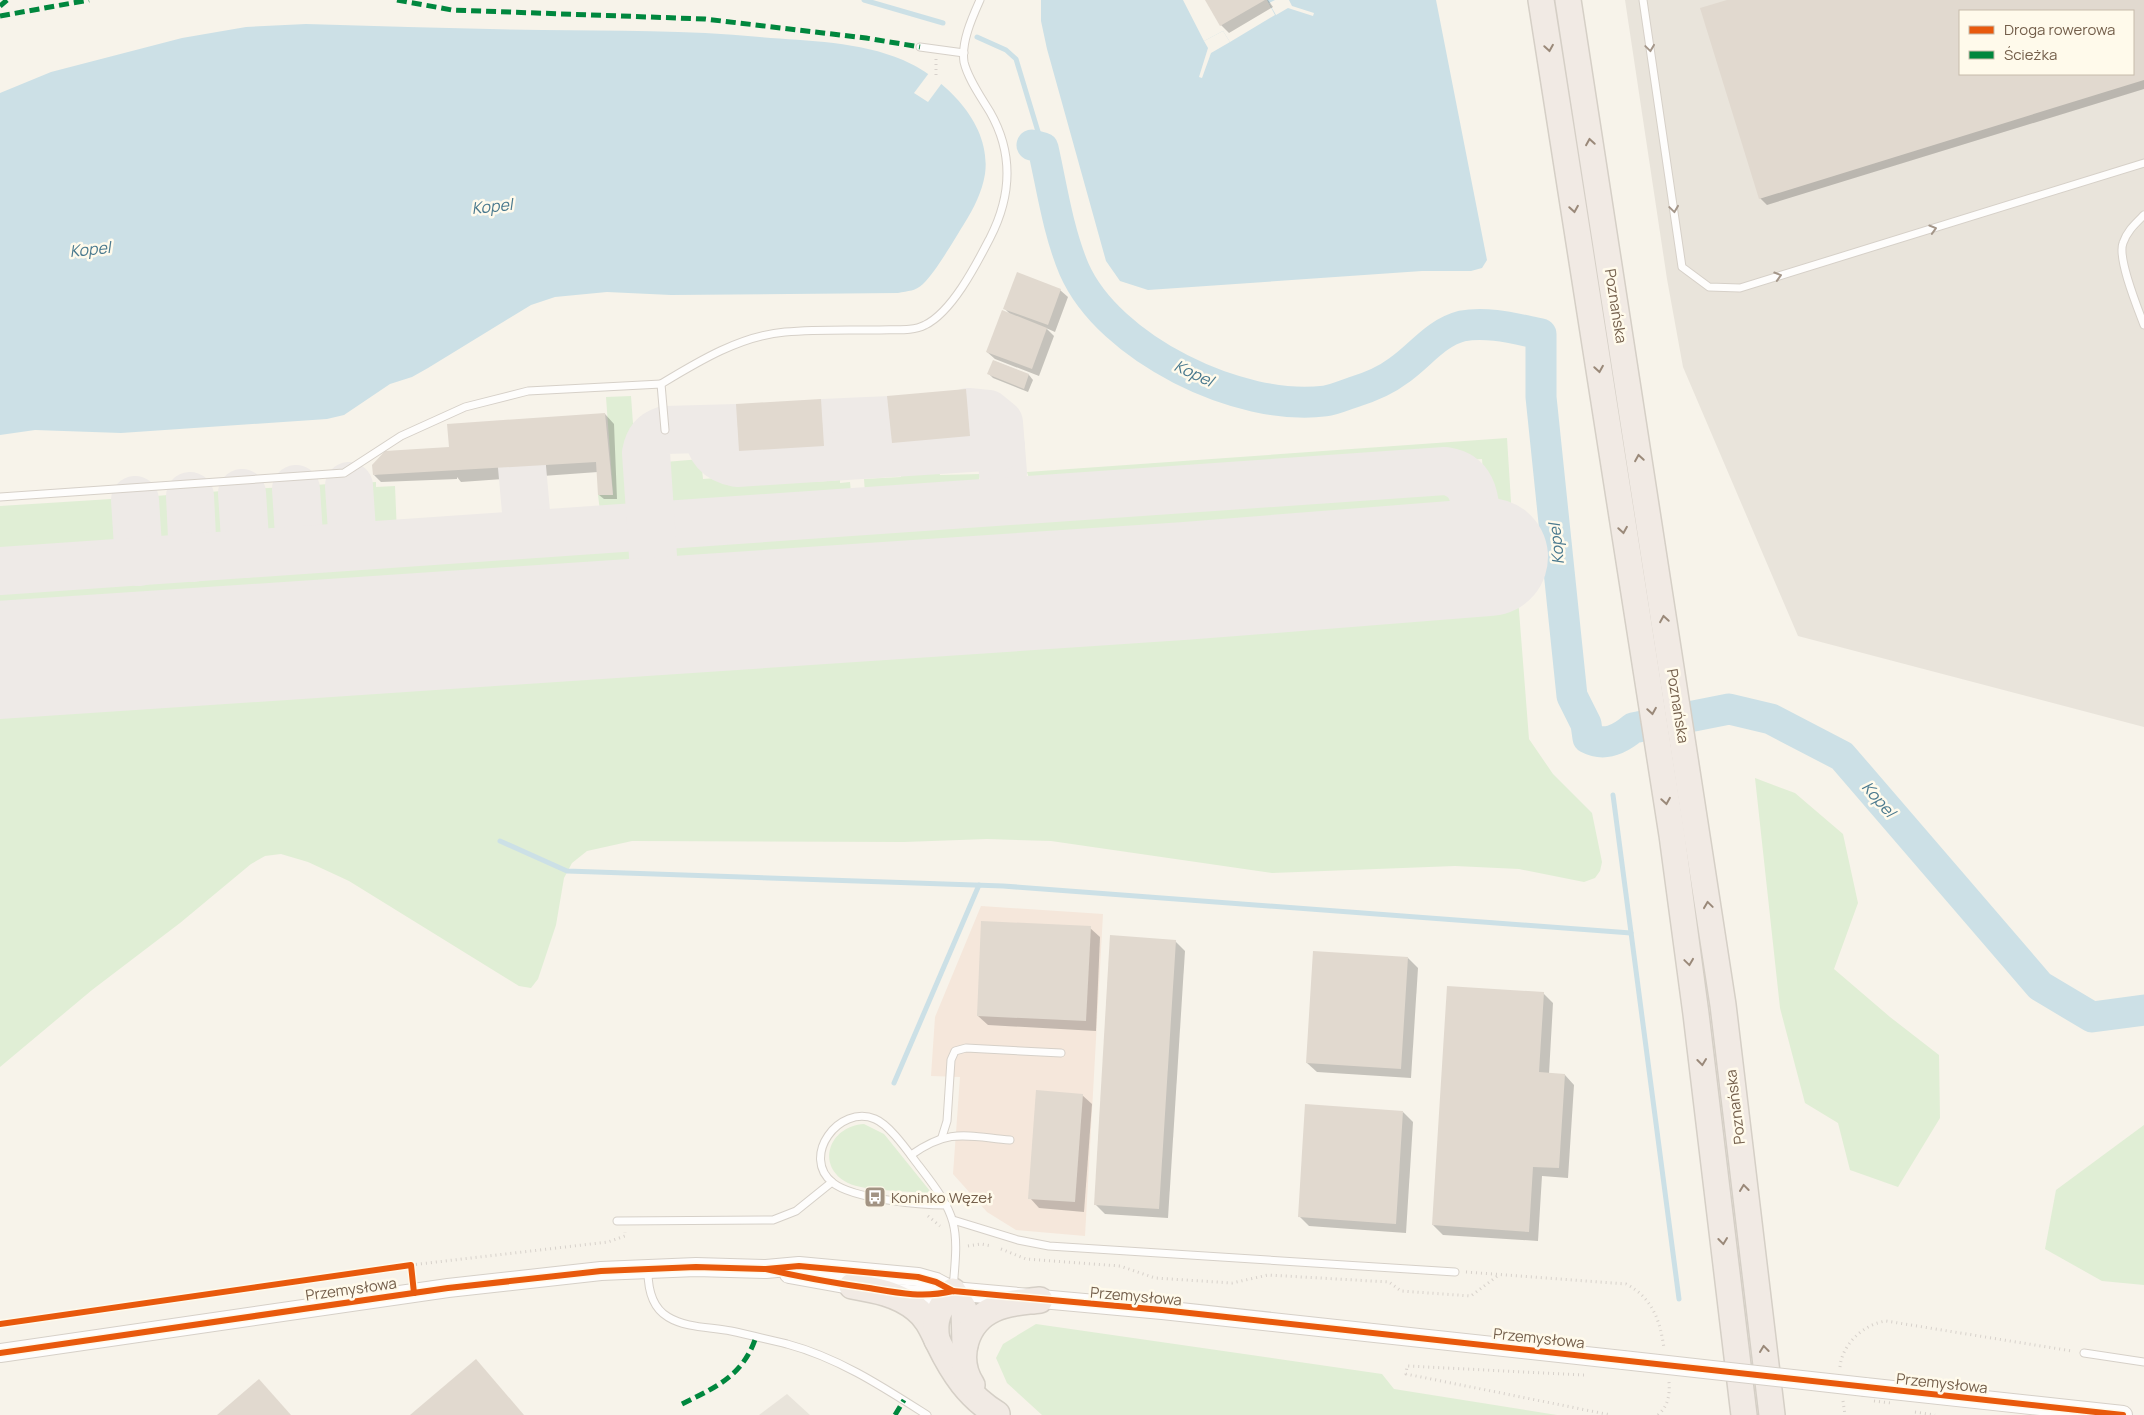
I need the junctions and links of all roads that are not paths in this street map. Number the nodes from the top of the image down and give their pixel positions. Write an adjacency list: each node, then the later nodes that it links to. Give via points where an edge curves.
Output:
1 (980, 0): 6 (lane)
2 (1541, 0): 34 (highway, Poznańska, one-way to 34, via 1659,752 1696,1014)
3 (1568, 0): 35 (highway, Poznańska, one-way to 3, via 1723,1005)
4 (1643, 0): 7 (lane, one-way to 7, via 1682,267 1709,287 1740,288)
5 (920, 47): 6 (lane)
6 (964, 53): 10 (lane, via 969,73 1000,134 1008,178 1003,208 990,238 944,310 934,320 912,329 802,331 762,336 721,350)
7 (2144, 163)
8 (2144, 215): 9 (lane, via 2130,228 2122,245 2127,278)
9 (2144, 325)
10 (661, 384): 11 (lane); 12 (lane, via 528,391 465,407 401,436 344,473)
11 (665, 430)
12 (0, 497)
13 (1061, 1052): 14 (lane, via 966,1048 955,1051 951,1060 947,1121)
14 (942, 1137): 15 (lane); 16 (lane)
15 (1010, 1140)
16 (911, 1156): 17 (lane, via 875,1119 847,1120 828,1134 822,1148 824,1171); 18 (lane)
17 (832, 1182): 18 (lane, via 857,1194); 20 (lane, via 796,1211 772,1220)
18 (948, 1205): 19 (lane)
19 (954, 1220): 23 (lane, via 1049,1246); 25 (lane, via 957,1245)
20 (617, 1221)
21 (648, 1268): 22 (street, Przemysłowa); 29 (street, Przemysłowa, via 448,1288); 33 (lane, via 653,1299 657,1308 670,1318 811,1352 855,1371)
22 (766, 1269): 24 (street, Przemysłowa); 25 (street, Przemysłowa, via 799,1266 918,1277)
23 (1455, 1272)
24 (852, 1286): 25 (street, Przemysłowa, via 917,1296 935,1296); 27 (highway, via 884,1292 905,1301 922,1314)
25 (952, 1291): 26 (street, Przemysłowa); 27 (highway, via 937,1313); 28 (highway, via 964,1309)
26 (1040, 1300): 28 (highway, via 1003,1305 987,1312 973,1327); 36 (street, Przemysłowa, bridge, via 1162,1310)
27 (937, 1340): 32 (highway, via 964,1386)
28 (965, 1346): 32 (highway, via 964,1363 970,1381)
29 (0, 1353)
30 (2084, 1353): 31 (lane)
31 (2144, 1362)
32 (998, 1414)
33 (927, 1415)
34 (1744, 1415)
35 (1772, 1415)
36 (2123, 1415)

